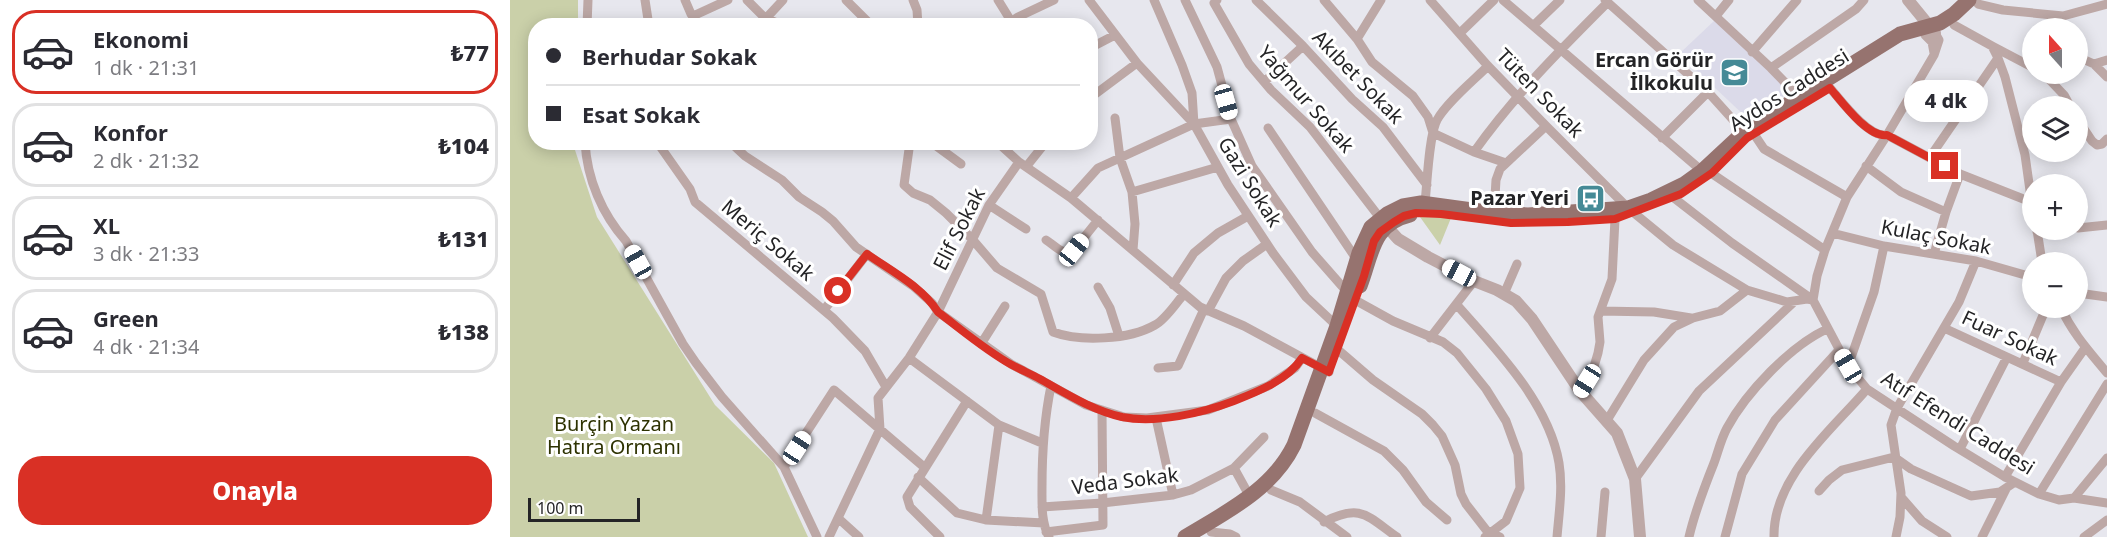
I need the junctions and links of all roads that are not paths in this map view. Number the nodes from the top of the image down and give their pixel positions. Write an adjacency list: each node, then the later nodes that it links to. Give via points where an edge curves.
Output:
1 (588, 0): 33 (street)
2 (645, 0): 34 (street)
3 (685, 0): 31 (street)
4 (728, 0): 31 (street)
5 (747, 0): 35 (street)
6 (783, 0): 35 (street)
7 (846, 0): 36 (street)
8 (926, 0): 29 (street)
9 (998, 0): 38 (street)
10 (1054, 0): 39 (street)
11 (1089, 0): 44 (street, Gazi Sokak)
12 (1154, 0): 70 (street, via 1192,93)
13 (1185, 0): 69 (street, via 1217,67)
14 (1217, 0): 60 (street, Yağmur Sokak, via 1214,3 1229,32)
15 (1256, 0): 47 (street, Akıbet Sokak)
16 (1324, 0): 45 (street)
17 (1381, 0): 45 (street)
18 (1430, 0): 43 (street, Tüten Sokak)
19 (1494, 0): 43 (street)
20 (1503, 0): 41 (street)
21 (1560, 0): 41 (street)
22 (1698, 0): 32 (street)
23 (1729, 0): 32 (street)
24 (1797, 0): 50 (street)
25 (1864, 0): 58 (street)
26 (1908, 0): 42 (street)
27 (1607, 1): 49 (street); 64 (street)
28 (1976, 1): 30 (street, via 2003,10 2063,16); 40 (main road, Aydos Caddesi); 42 (main road, Aydos Caddesi)
29 (914, 3): 37 (street)
30 (2107, 4)
31 (693, 16)
32 (1716, 16): 50 (street)
33 (587, 18)
34 (648, 18)
35 (765, 18)
36 (864, 18)
37 (917, 18)
38 (1006, 18)
39 (1018, 18)
40 (1954, 25): 42 (main road, Aydos Caddesi); 48 (street)
41 (1533, 26): 49 (street)
42 (1930, 31): 62 (main road, Aydos Caddesi); 67 (main road, Aydos Caddesi, via 1914,29 1900,34); 75 (street, via 1934,55)
43 (1460, 33): 57 (street, Tüten Sokak)
44 (1115, 35): 46 (street); 55 (street, Gazi Sokak)
45 (1357, 39): 74 (street, via 1372,62 1418,103)
46 (1098, 44)
47 (1303, 46): 60 (street); 97 (street, Akıbet Sokak, via 1383,127)
48 (1992, 46): 51 (street); 54 (street)
49 (1560, 50): 65 (street); 77 (street)
50 (1752, 52): 58 (street)
51 (1998, 57): 87 (street); 96 (street)
52 (2107, 60): 56 (street)
53 (2088, 61): 56 (street)
54 (2022, 62)
55 (1137, 63): 63 (street); 70 (street, Gazi Sokak)
56 (2094, 64): 59 (street)
57 (1488, 66): 65 (street, Tüten Sokak); 74 (street, via 1442,112)
58 (1771, 68): 67 (street)
59 (2107, 77)
60 (1264, 82): 111 (street, Yağmur Sokak, via 1310,128)
61 (2056, 84): 66 (street)
62 (1830, 88): 73 (main road, Aydos Caddesi); 75 (street, via 1856,118 1878,135)
63 (1098, 92)
64 (1708, 92): 73 (street); 77 (street)
65 (1517, 96): 71 (street, Tüten Sokak); 86 (street)
66 (2065, 96)
67 (1799, 97): 73 (main road, Aydos Caddesi)
68 (1115, 118): 88 (street)
69 (1231, 119): 70 (street); 135 (street, via 1252,166 1312,252)
70 (1194, 124): 88 (street); 93 (street, Gazi Sokak)
71 (1546, 126): 89 (street); 105 (street, Tüten Sokak)
72 (1268, 128): 124 (street)
73 (1749, 133): 94 (main road, Aydos Caddesi); 99 (street, via 1764,149)
74 (1433, 134): 86 (street); 97 (street)
75 (1887, 135): 87 (street); 92 (street)
76 (2088, 135): 78 (street, via 2097,145)
77 (1662, 138): 94 (street)
78 (2107, 139)
79 (585, 150): 185 (street, via 602,206 683,344 722,397)
80 (663, 150): 141 (street, Meriç Sokak, via 695,202)
81 (739, 150): 122 (street, via 833,221)
82 (909, 150): 116 (street, via 904,185 937,205)
83 (943, 150): 90 (street)
84 (1005, 150): 91 (street)
85 (1037, 150): 91 (street, Elif Sokak)
86 (1474, 152): 89 (street)
87 (1930, 157): 95 (street)
88 (1120, 158): 98 (street); 100 (street, via 1098,168)
89 (1506, 163): 107 (street, via 1496,180)
90 (961, 164)
91 (1022, 164): 100 (street); 104 (street, Elif Sokak)
92 (1866, 166): 99 (street); 106 (street, via 1901,192)
93 (1218, 167): 98 (street); 108 (street, Gazi Sokak)
94 (1707, 172): 101 (main road, Aydos Caddesi); 105 (main road, Aydos Caddesi); 121 (street)
95 (1960, 174): 102 (street); 106 (street)
96 (2028, 174)
97 (1427, 185): 103 (street)
98 (1132, 192): 120 (street, via 1136,224)
99 (1846, 197): 115 (street)
100 (1071, 198): 110 (street)
101 (1674, 198): 105 (main road, Aydos Caddesi); 137 (street)
102 (2022, 201)
103 (1425, 203): 107 (main road, Aydos Caddesi); 111 (main road, Aydos Caddesi, via 1403,206)
104 (989, 205): 114 (street); 116 (street, Elif Sokak)
105 (1631, 210): 107 (main road, Aydos Caddesi); 109 (main road, Aydos Caddesi); 131 (street, Tüten Sokak, via 1673,245)
106 (1946, 212): 123 (street)
107 (1494, 213)
108 (1248, 216): 118 (street, Gazi Sokak); 129 (street, via 1194,252)
109 (1615, 219): 111 (main road, Aydos Caddesi, via 1511,223 1416,213); 143 (street, via 1612,279)
110 (1098, 220): 117 (street, via 1069,253); 120 (street)
111 (1384, 222): 124 (main road, Aydos Caddesi, via 1371,227); 128 (street, via 1398,239); 135 (main road, Aydos Caddesi)
112 (2107, 225): 113 (street)
113 (2088, 227)
114 (1026, 229)
115 (1832, 233): 119 (street, Kulaç Sokak); 121 (street)
116 (972, 239): 144 (street, Elif Sokak); 151 (street, via 997,268 1041,294 1053,332 1067,337)
117 (1046, 240)
118 (1267, 244): 142 (street, via 1226,278); 148 (street, Gazi Sokak, via 1306,297)
119 (1884, 246): 123 (street, Kulaç Sokak); 162 (street, via 1874,292)
120 (1133, 250): 129 (street)
121 (1825, 250): 137 (street)
122 (867, 254): 141 (street); 144 (street, via 913,286)
123 (1934, 254): 125 (street, Kulaç Sokak)
124 (1357, 260): 135 (main road, Aydos Caddesi)
125 (1976, 261): 127 (street, Kulaç Sokak); 149 (street)
126 (1517, 264): 133 (street)
127 (2022, 274)
128 (1474, 281): 133 (street); 139 (street)
129 (1173, 285): 132 (street)
130 (1098, 287): 151 (street)
131 (1747, 290): 138 (street, Tüten Sokak); 145 (street, via 1720,310)
132 (1184, 294): 142 (street); 151 (street, via 1157,325)
133 (1504, 294): 171 (street, via 1516,301 1532,320)
134 (2088, 294): 136 (street)
135 (1352, 296): 148 (main road, Aydos Caddesi); 152 (street); 155 (main road, Aydos Caddesi)
136 (2107, 297)
137 (1813, 300): 138 (street, Tüten Sokak); 150 (street, Atıf Efendi Caddesi)
138 (1795, 301): 190 (street, via 1699,391)
139 (1457, 305): 152 (street); 221 (street, via 1516,374 1544,422 1559,462)
140 (1005, 306): 153 (street)
141 (824, 310): 169 (street, Meriç Sokak, via 865,351)
142 (1206, 310): 159 (street); 163 (street, via 1178,366)
143 (1601, 311): 145 (street); 171 (street, via 1598,353)
144 (938, 312): 153 (street); 158 (street, Elif Sokak)
145 (1694, 318): 177 (street, via 1674,327 1644,360)
146 (2042, 318): 161 (street)
147 (2066, 318): 154 (street)
148 (1337, 326): 164 (main road, Aydos Caddesi)
149 (1944, 328): 157 (street, Fuar Sokak); 173 (street)
150 (1827, 329): 156 (street, Atıf Efendi Caddesi); 224 (street, via 1767,376 1726,429)
151 (1119, 336)
152 (1430, 338): 211 (street, via 1443,342 1457,354 1486,389 1506,421 1518,454 1521,477 1517,497 1506,521)
153 (981, 344): 168 (street)
154 (2085, 348): 160 (street); 166 (street)
155 (1337, 349): 164 (main road, Aydos Caddesi); 211 (street, via 1422,414 1442,436 1455,465 1461,494)
156 (1839, 350): 162 (street, Atıf Efendi Caddesi); 225 (street, via 1769,429 1742,474)
157 (2007, 357): 161 (street, Fuar Sokak); 182 (street)
158 (909, 358): 169 (street, Elif Sokak); 172 (street)
159 (1302, 358): 164 (street); 176 (street, via 1295,368 1268,386 1242,398 1208,410)
160 (2102, 361): 165 (street)
161 (2023, 363): 166 (street, Fuar Sokak)
162 (1848, 366): 170 (street, Atıf Efendi Caddesi)
163 (1158, 368)
164 (1325, 370): 175 (main road, Aydos Caddesi); 198 (main road, Aydos Caddesi, via 1291,450 1269,481)
165 (2107, 373)
166 (2061, 382): 189 (street)
167 (2107, 384): 196 (street)
168 (1051, 386): 174 (street); 181 (street)
169 (886, 387): 179 (street, Elif Sokak, via 878,398)
170 (1867, 389): 173 (street, Atıf Efendi Caddesi); 226 (street, via 1794,473 1782,497)
171 (1580, 391): 177 (street)
172 (967, 401): 178 (street); 186 (street)
173 (1897, 408): 182 (street, Atıf Efendi Caddesi); 183 (street, via 1891,425)
174 (1102, 410): 176 (street, via 1124,417); 202 (street)
175 (1315, 413): 193 (main road, Aydos Caddesi, via 1295,461); 206 (street, via 1383,451 1403,470 1426,502)
176 (1156, 418): 197 (street)
177 (1606, 422): 190 (street, via 1617,433)
178 (999, 425): 181 (street); 205 (street)
179 (879, 429): 185 (street, via 834,390); 186 (street); 204 (street, Elif Sokak)
180 (1264, 437): 187 (street, Veda Sokak)
181 (1042, 443): 203 (street)
182 (1960, 449): 189 (street, Atıf Efendi Caddesi)
183 (1894, 457): 192 (street, via 1971,496); 194 (street, via 1842,470); 199 (street)
184 (2107, 458): 200 (street)
185 (784, 467): 212 (street)
186 (924, 468): 188 (street)
187 (1234, 468): 197 (street, Veda Sokak); 198 (street)
188 (918, 477): 205 (street, via 957,513); 215 (street, via 906,497 910,507)
189 (2005, 477): 191 (street, Atıf Efendi Caddesi)
190 (1635, 479): 223 (street)
191 (2015, 482): 192 (street); 196 (street, Atıf Efendi Caddesi)
192 (2006, 489): 229 (street)
193 (1271, 490): 208 (street, via 1300,502); 210 (main road, Aydos Caddesi, via 1247,510)
194 (1819, 491)
195 (1605, 492): 222 (street)
196 (2039, 494): 200 (street, Atıf Efendi Caddesi, via 2059,500)
197 (1173, 495): 202 (street, Veda Sokak)
198 (1250, 497): 216 (main road, Aydos Caddesi)
199 (1901, 497): 227 (street); 228 (street, via 1922,520)
200 (2074, 498): 201 (street, Atıf Efendi Caddesi)
201 (2107, 503)
202 (1102, 504): 203 (street, Veda Sokak); 209 (street, via 1103,525)
203 (1042, 507): 209 (street)
204 (838, 518): 213 (street, Elif Sokak); 214 (street)
205 (986, 520): 209 (street)
206 (1448, 520)
207 (2107, 520): 230 (street)
208 (1324, 522): 218 (street); 219 (street, via 1347,512 1359,512)
209 (1046, 531)
210 (1206, 534): 217 (street)
211 (1487, 535): 220 (street)
212 (817, 537)
213 (829, 537)
214 (859, 537)
215 (940, 537)
216 (1185, 537)
217 (1236, 537)
218 (1347, 537)
219 (1397, 537)
220 (1500, 537)
221 (1557, 537)
222 (1601, 537)
223 (1640, 537)
224 (1689, 537)
225 (1725, 537)
226 (1774, 537)
227 (1896, 537)
228 (1947, 537)
229 (1982, 537)
230 (2084, 537)

